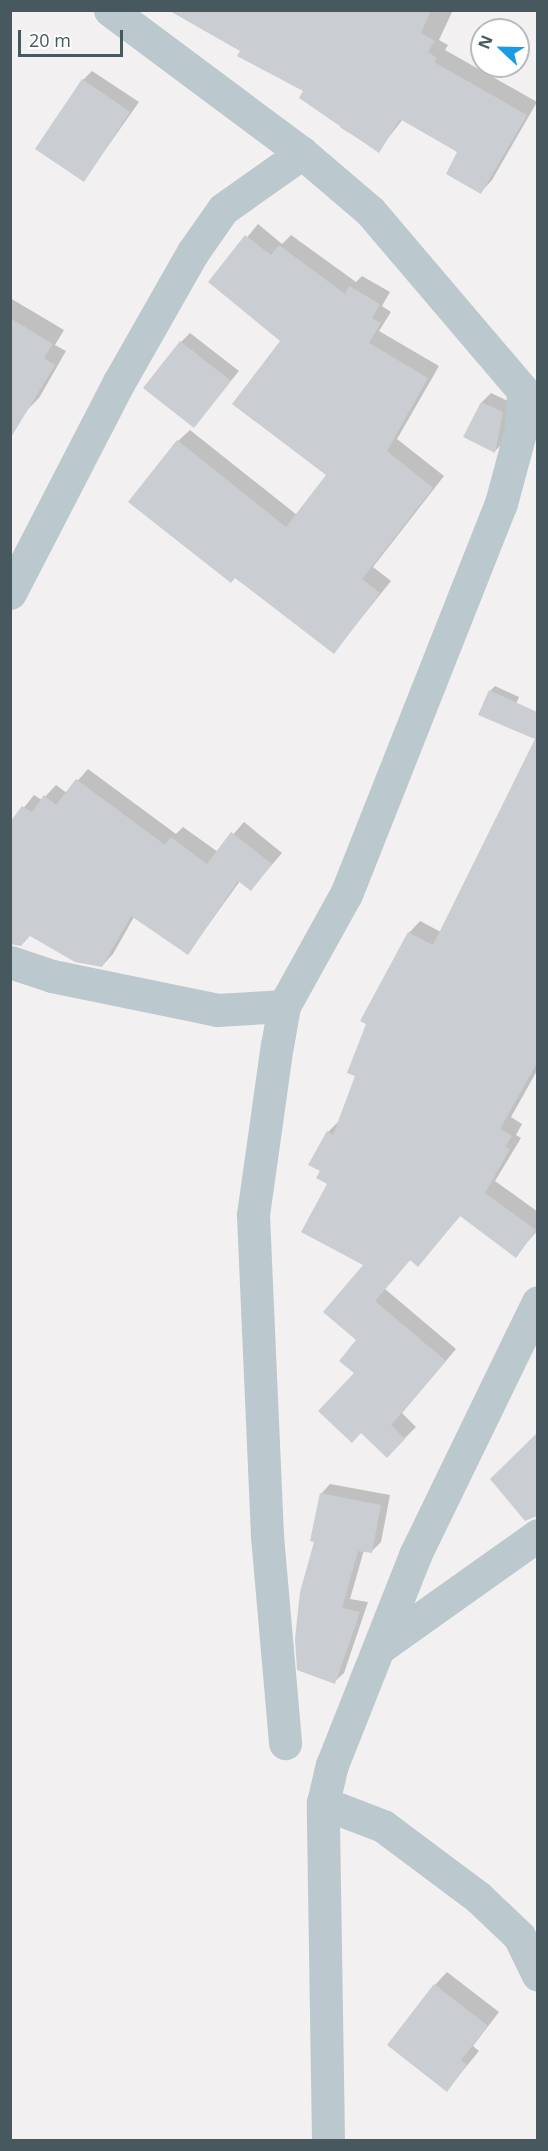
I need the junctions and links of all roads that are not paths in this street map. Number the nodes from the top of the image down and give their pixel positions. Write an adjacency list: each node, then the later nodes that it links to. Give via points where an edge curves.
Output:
1 (110, 10): 2 (street)
2 (302, 153): 3 (street, via 223,209 193,252 119,382); 5 (street, via 369,211 523,391 521,429 501,503 346,894)
3 (10, 593)
4 (10, 962): 5 (street, via 52,976 217,1010)
5 (284, 1006): 9 (street, via 253,1215 267,1536)
6 (537, 1302): 8 (street, via 419,1546)
7 (537, 1535): 8 (street)
8 (379, 1648): 10 (street, via 362,1695 340,1738)
9 (285, 1743)
10 (323, 1803): 11 (street, via 383,1826 478,1897 519,1936); 12 (street)
11 (537, 1975)
12 (327, 2140)

